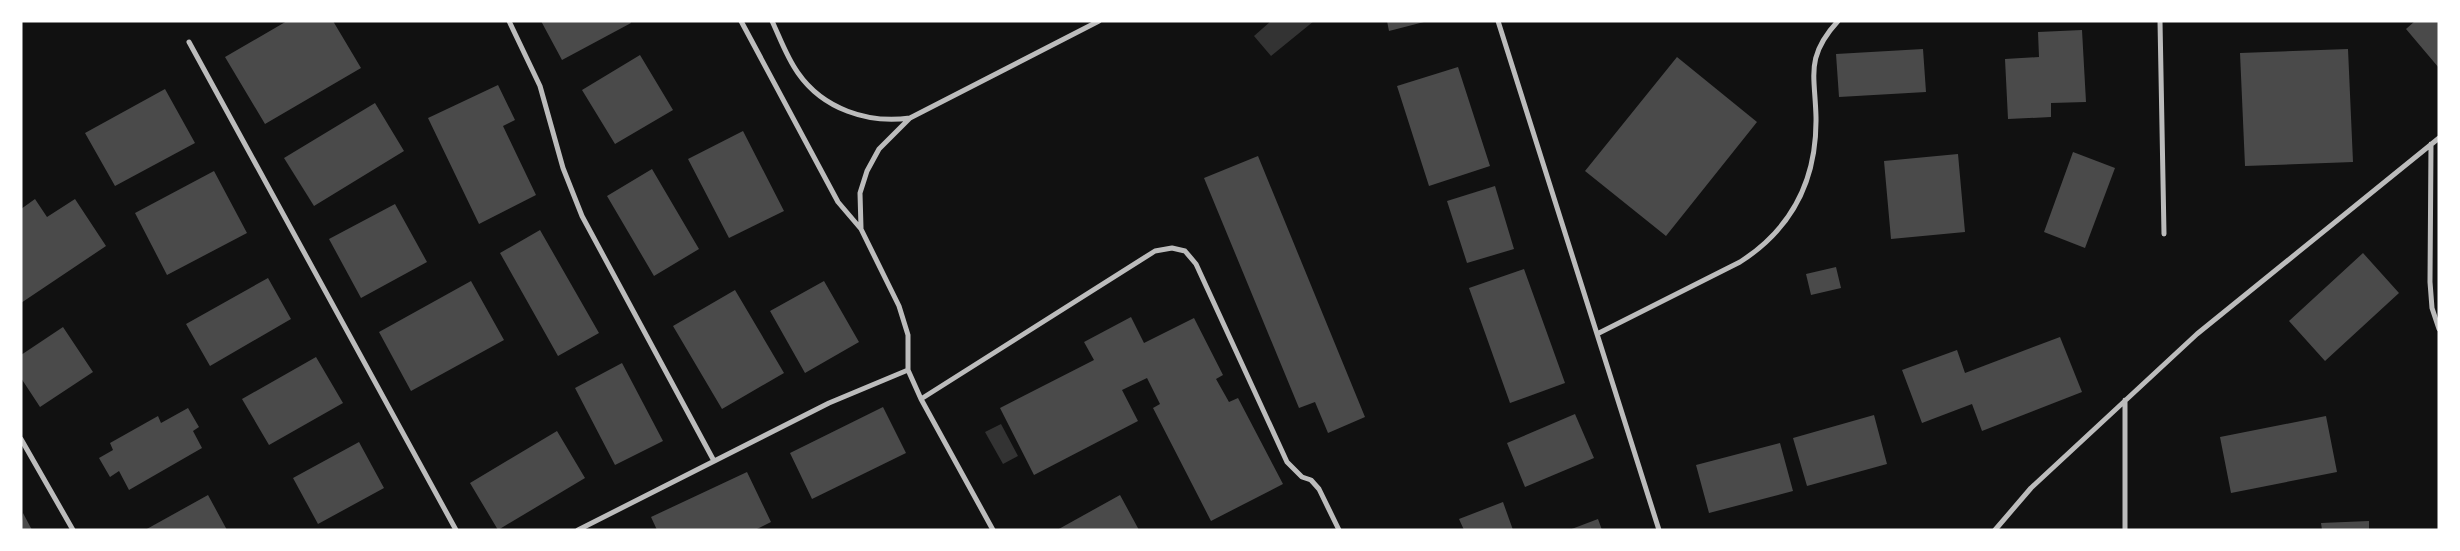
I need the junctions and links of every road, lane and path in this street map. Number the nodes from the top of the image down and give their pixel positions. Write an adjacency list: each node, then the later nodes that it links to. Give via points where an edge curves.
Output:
1 (509, 21): 20 (street, via 540,86 582,216)
2 (741, 21): 12 (street, via 838,202)
3 (772, 21): 9 (street, via 797,72 826,101 852,114 897,120)
4 (1099, 21): 9 (street)
5 (1498, 21): 15 (street)
6 (1838, 21): 15 (street, via 1822,42 1813,71 1816,116 1812,167 1800,198 1781,226 1740,262)
7 (2160, 21): 13 (street)
8 (189, 42): 22 (street)
9 (910, 118): 12 (street, via 879,149 867,170 860,194)
10 (2439, 138): 11 (street)
11 (2431, 144): 14 (street, via 2430,282 2432,308); 18 (street, via 2197,334)
12 (861, 228): 16 (street, via 905,320 909,343)
13 (2164, 234)
14 (2439, 329)
15 (1597, 334): 26 (street)
16 (908, 370): 17 (street); 20 (street, via 829,403)
17 (921, 399): 24 (street); 25 (street, via 1155,251 1172,248 1185,251 1196,264 1287,462 1319,489)
18 (2125, 400): 27 (street, via 2031,488); 28 (street)
19 (21, 439): 21 (street)
20 (714, 461): 23 (street)
21 (73, 530)
22 (456, 530)
23 (578, 530)
24 (993, 530)
25 (1339, 530)
26 (1659, 530)
27 (1996, 530)
28 (2125, 530)

